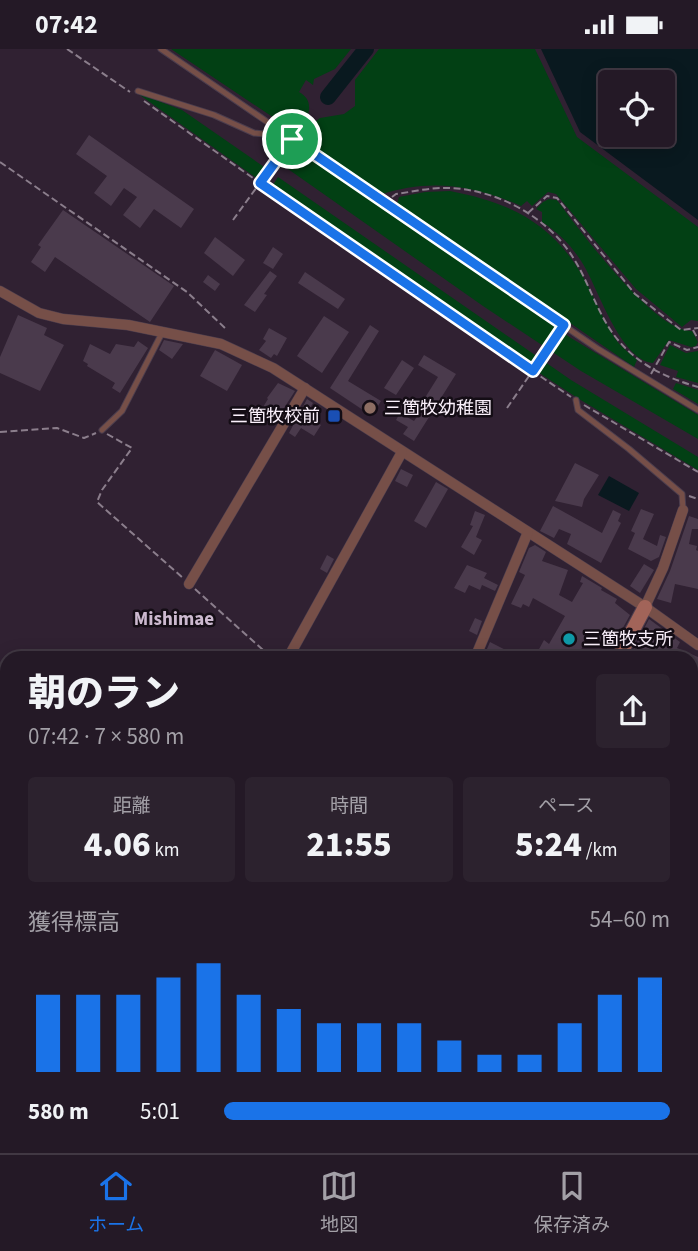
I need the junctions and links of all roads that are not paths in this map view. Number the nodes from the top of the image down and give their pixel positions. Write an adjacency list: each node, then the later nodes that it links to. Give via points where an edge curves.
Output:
1 (161, 49): 3 (lane)
2 (135, 92): 3 (lane, via 214,115 254,133)
3 (282, 132): 8 (lane, via 564,325)
4 (0, 291): 5 (street, via 62,320)
5 (163, 331): 6 (street, via 238,350); 9 (lane, via 122,411)
6 (304, 388): 10 (street); 13 (street)
7 (576, 400): 11 (lane, via 578,410 682,494)
8 (698, 410)
9 (102, 430)
10 (402, 451): 12 (street); 16 (street)
11 (683, 510): 14 (street)
12 (528, 532): 14 (street); 17 (street)
13 (189, 584)
14 (645, 607): 15 (street); 18 (main road)
15 (698, 645)
16 (292, 651)
17 (478, 651)
18 (622, 651)

